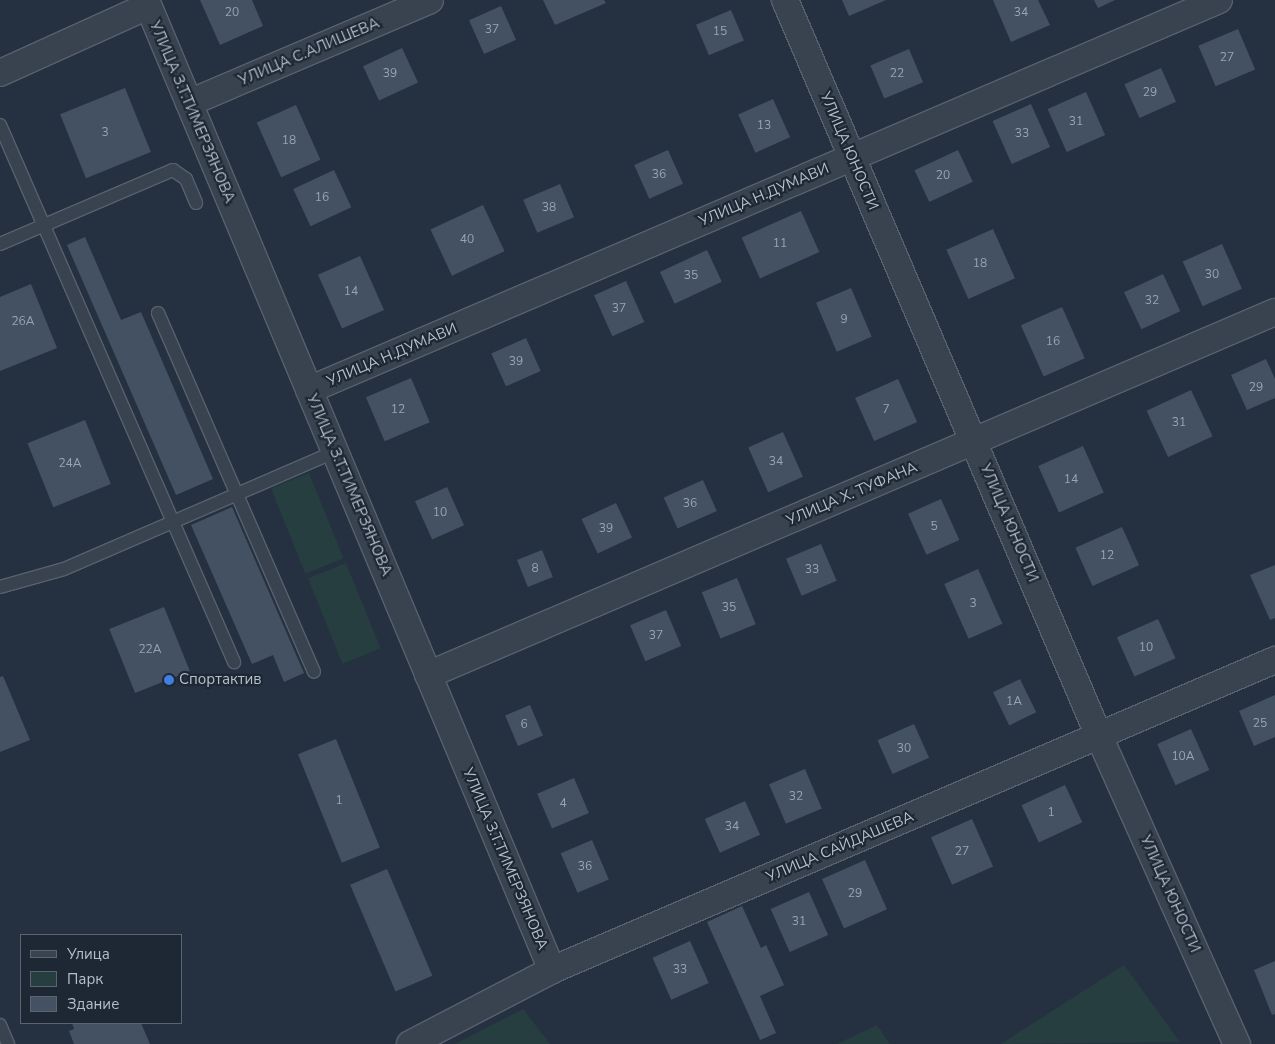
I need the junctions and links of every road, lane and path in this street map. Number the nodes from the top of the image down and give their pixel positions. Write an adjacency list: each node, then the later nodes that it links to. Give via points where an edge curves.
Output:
1 (430, 0): 6 (street, УЛИЦА С.АЛИШЕВА)
2 (785, 0): 8 (street, УЛИЦА ЮНОСТИ)
3 (1219, 0): 8 (street, УЛИЦА Н.ДУМАВИ)
4 (147, 3): 5 (street); 6 (street, УЛИЦА З.Т.ТИМЕРЗЯНОВА)
5 (0, 73)
6 (189, 103): 14 (street, УЛИЦА З.Т.ТИМЕРЗЯНОВА)
7 (0, 125): 10 (lane)
8 (852, 157): 14 (street, УЛИЦА Н.ДУМАВИ); 15 (street, УЛИЦА ЮНОСТИ)
9 (196, 203): 10 (lane, via 186,179 173,170)
10 (44, 225): 11 (lane); 18 (lane)
11 (0, 244)
12 (1275, 312): 15 (street, УЛИЦА Х. ТУФАНА)
13 (158, 313): 17 (lane)
14 (309, 390): 16 (street, УЛИЦА З.Т.ТИМЕРЗЯНОВА)
15 (974, 441): 23 (street, УЛИЦА Х. ТУФАНА); 24 (street, УЛИЦА ЮНОСТИ)
16 (335, 452): 17 (lane); 23 (street, УЛИЦА З.Т.ТИМЕРЗЯНОВА)
17 (237, 495): 18 (lane); 22 (lane)
18 (173, 523): 19 (lane, via 64,569); 21 (lane)
19 (0, 587)
20 (1275, 660): 24 (street, УЛИЦА САЙДАШЕВА)
21 (234, 662)
22 (314, 672)
23 (428, 675): 25 (street, УЛИЦА З.Т.ТИМЕРЗЯНОВА)
24 (1100, 736): 25 (street, УЛИЦА САЙДАШЕВА); 29 (street, УЛИЦА ЮНОСТИ)
25 (552, 970): 28 (street, УЛИЦА САЙДАШЕВА)
26 (0, 1025): 27 (lane)
27 (8, 1044)
28 (410, 1044)
29 (1237, 1044)

